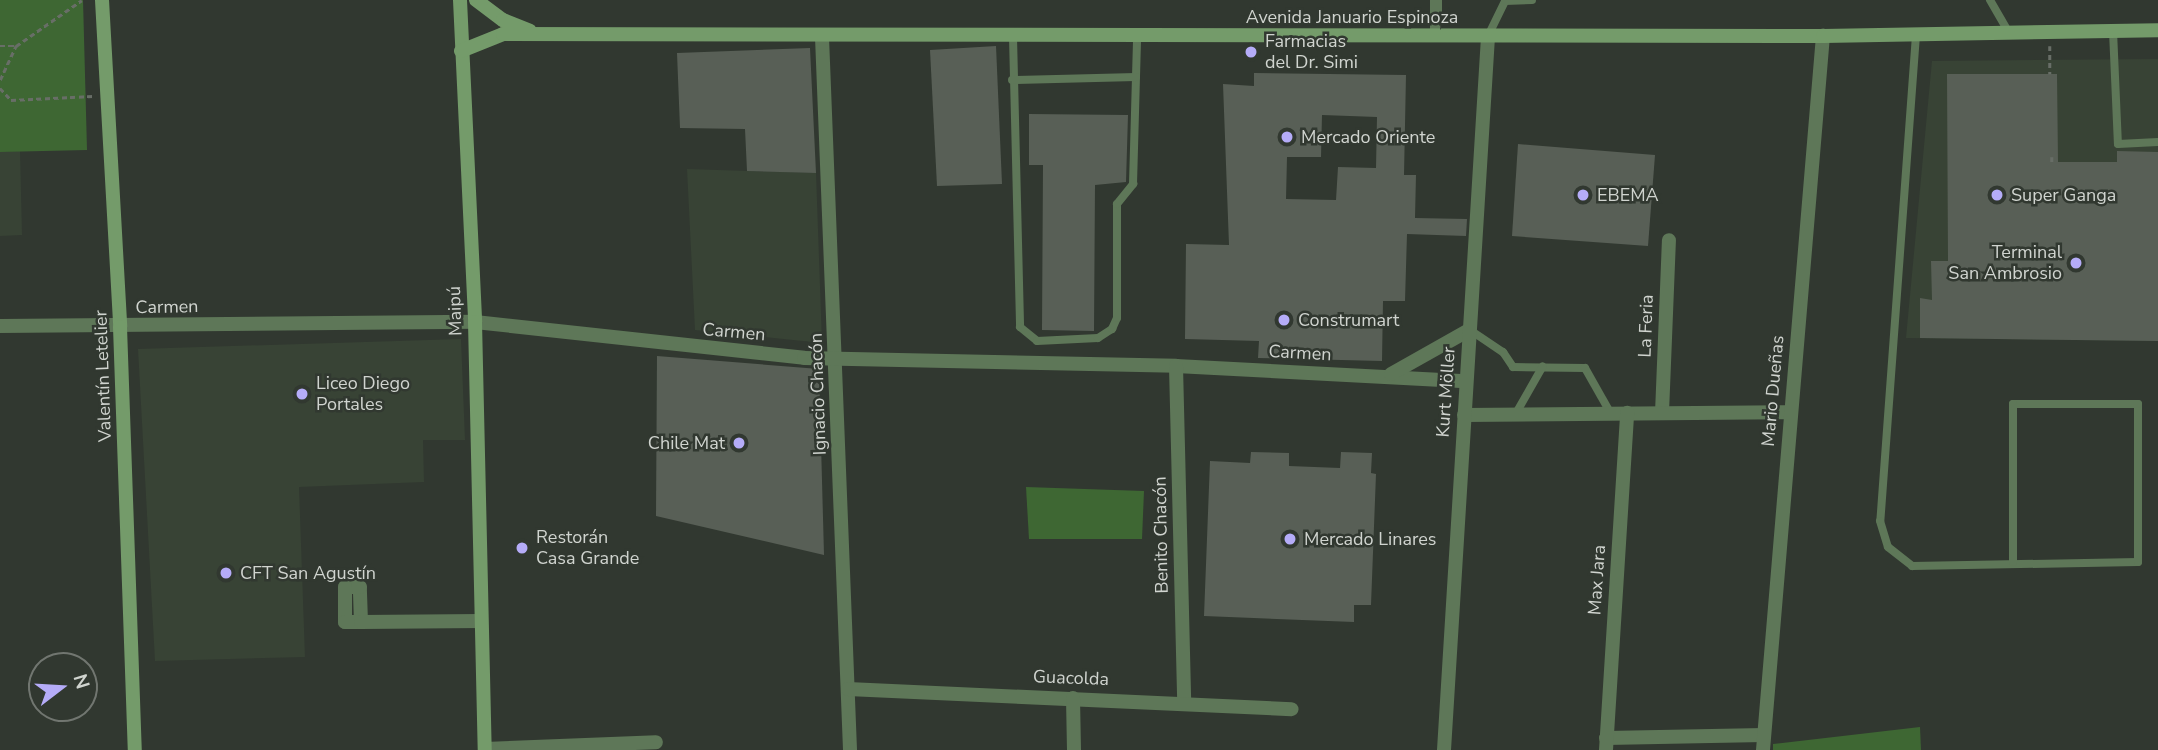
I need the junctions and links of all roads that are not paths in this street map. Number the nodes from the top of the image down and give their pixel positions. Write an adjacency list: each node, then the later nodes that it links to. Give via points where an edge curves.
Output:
1 (102, 0): 25 (main road, Valentín Letelier)
2 (460, 0): 18 (main road, Maipú)
3 (476, 0): 9 (main road, Avenida Januario Espinoza, via 503,20)
4 (1436, 0): 12 (street)
5 (1532, 0): 13 (lane, via 1505,1)
6 (1990, 0): 11 (lane)
7 (2158, 30): 8 (main road, Avenida Januario Espinoza)
8 (2113, 31): 11 (main road, Avenida Januario Espinoza); 21 (lane, via 2118,144)
9 (545, 34): 15 (main road, Avenida Januario Espinoza); 18 (main road, Avenida Januario Espinoza, via 495,36)
10 (1916, 34): 11 (main road, Avenida Januario Espinoza); 14 (main road, Avenida Januario Espinoza); 38 (lane, via 1881,529 1894,555 1912,566)
11 (2010, 34)
12 (1436, 36): 13 (main road, Avenida Januario Espinoza); 17 (main road, Avenida Januario Espinoza)
13 (1488, 36): 14 (main road, Avenida Januario Espinoza); 26 (street, Kurt Möller)
14 (1823, 36): 32 (street, Mario Dueñas)
15 (822, 37): 16 (main road, Avenida Januario Espinoza); 27 (street, Ignacio Chacón)
16 (1013, 37): 17 (main road, Avenida Januario Espinoza); 20 (lane)
17 (1137, 37): 19 (lane)
18 (461, 51): 23 (main road, Maipú)
19 (1136, 77): 20 (lane); 20 (lane, via 1133,184 1117,204 1115,324 1098,338 1037,341 1020,327)
20 (1012, 80)
21 (2158, 142)
22 (1669, 240): 33 (street, La Feria)
23 (475, 323): 25 (street, Carmen); 27 (street, Carmen, via 663,346); 39 (main road, Maipú)
24 (0, 327): 25 (street, Carmen)
25 (120, 327): 48 (main road, Valentín Letelier)
26 (1469, 330): 29 (lane, via 1503,352 1513,367); 30 (street, via 1409,367); 31 (street, Kurt Möller)
27 (836, 359): 28 (street, Carmen); 41 (street, Ignacio Chacón)
28 (1176, 366): 30 (street, Carmen); 43 (street, Benito Chacón)
29 (1543, 366): 34 (lane, via 1585,368); 37 (lane)
30 (1383, 376): 31 (street, Carmen)
31 (1466, 381): 36 (street, Kurt Möller)
32 (1790, 412): 33 (street); 46 (street, Mario Dueñas)
33 (1662, 413): 35 (street)
34 (1611, 414): 35 (street); 37 (street)
35 (1627, 414): 47 (street, Max Jara)
36 (1464, 415): 37 (street); 52 (street, Kurt Möller)
37 (1516, 415)
38 (2013, 562): 38 (lane, via 2013,404 2138,404 2138,562)
39 (481, 621): 40 (street); 49 (main road, Maipú)
40 (361, 622)
41 (848, 689): 42 (street, Guacolda); 50 (street, Ignacio Chacón)
42 (1073, 698): 43 (street, Guacolda); 51 (street)
43 (1184, 702): 44 (street, Guacolda)
44 (1292, 709)
45 (656, 742): 49 (street)
46 (1763, 743): 47 (street)
47 (1606, 744)
48 (135, 750)
49 (485, 750)
50 (850, 750)
51 (1073, 750)
52 (1444, 750)

